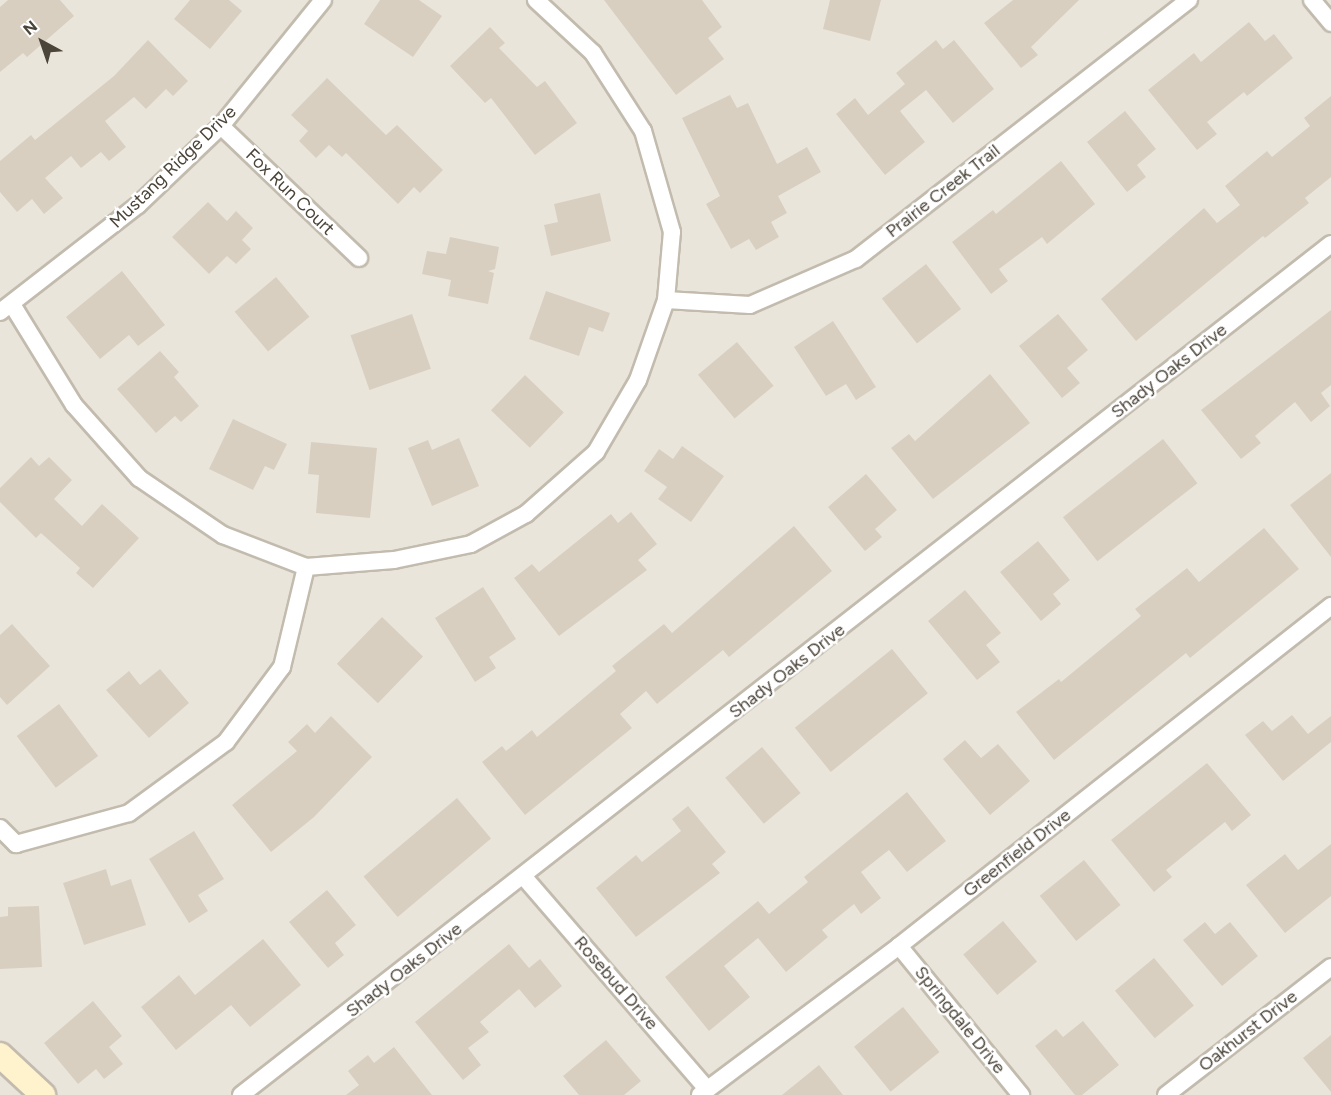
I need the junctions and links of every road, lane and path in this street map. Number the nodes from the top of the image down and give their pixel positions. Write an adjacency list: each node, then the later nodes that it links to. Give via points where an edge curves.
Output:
1 (323, 0): 6 (street, Mustang Ridge Drive)
2 (536, 0): 9 (street, via 593,54 643,131 672,232)
3 (1189, 0): 9 (street, Prairie Creek Trail, via 855,259 750,305)
4 (1312, 0): 5 (street)
5 (1331, 23)
6 (221, 126): 8 (street, Fox Run Court); 10 (street, Mustang Ridge Drive, via 138,205)
7 (1331, 244): 14 (street, Shady Oaks Drive)
8 (359, 258)
9 (666, 300): 11 (street, via 638,380 596,452 526,514 471,544 394,560)
10 (6, 309): 11 (street, via 74,405 139,478 223,535)
11 (306, 567): 13 (street, via 282,667 226,742 129,813 16,844)
12 (1331, 606): 15 (street, Greenfield Drive)
13 (0, 828)
14 (524, 877): 18 (street, Rosebud Drive); 20 (street, Shady Oaks Drive)
15 (899, 946): 18 (street, Greenfield Drive); 21 (street, Springdale Drive)
16 (1331, 967): 22 (street, Oakhurst Drive)
17 (0, 1055): 19 (main road)
18 (704, 1092)
19 (43, 1095)
20 (241, 1095)
21 (1021, 1095)
22 (1166, 1095)

